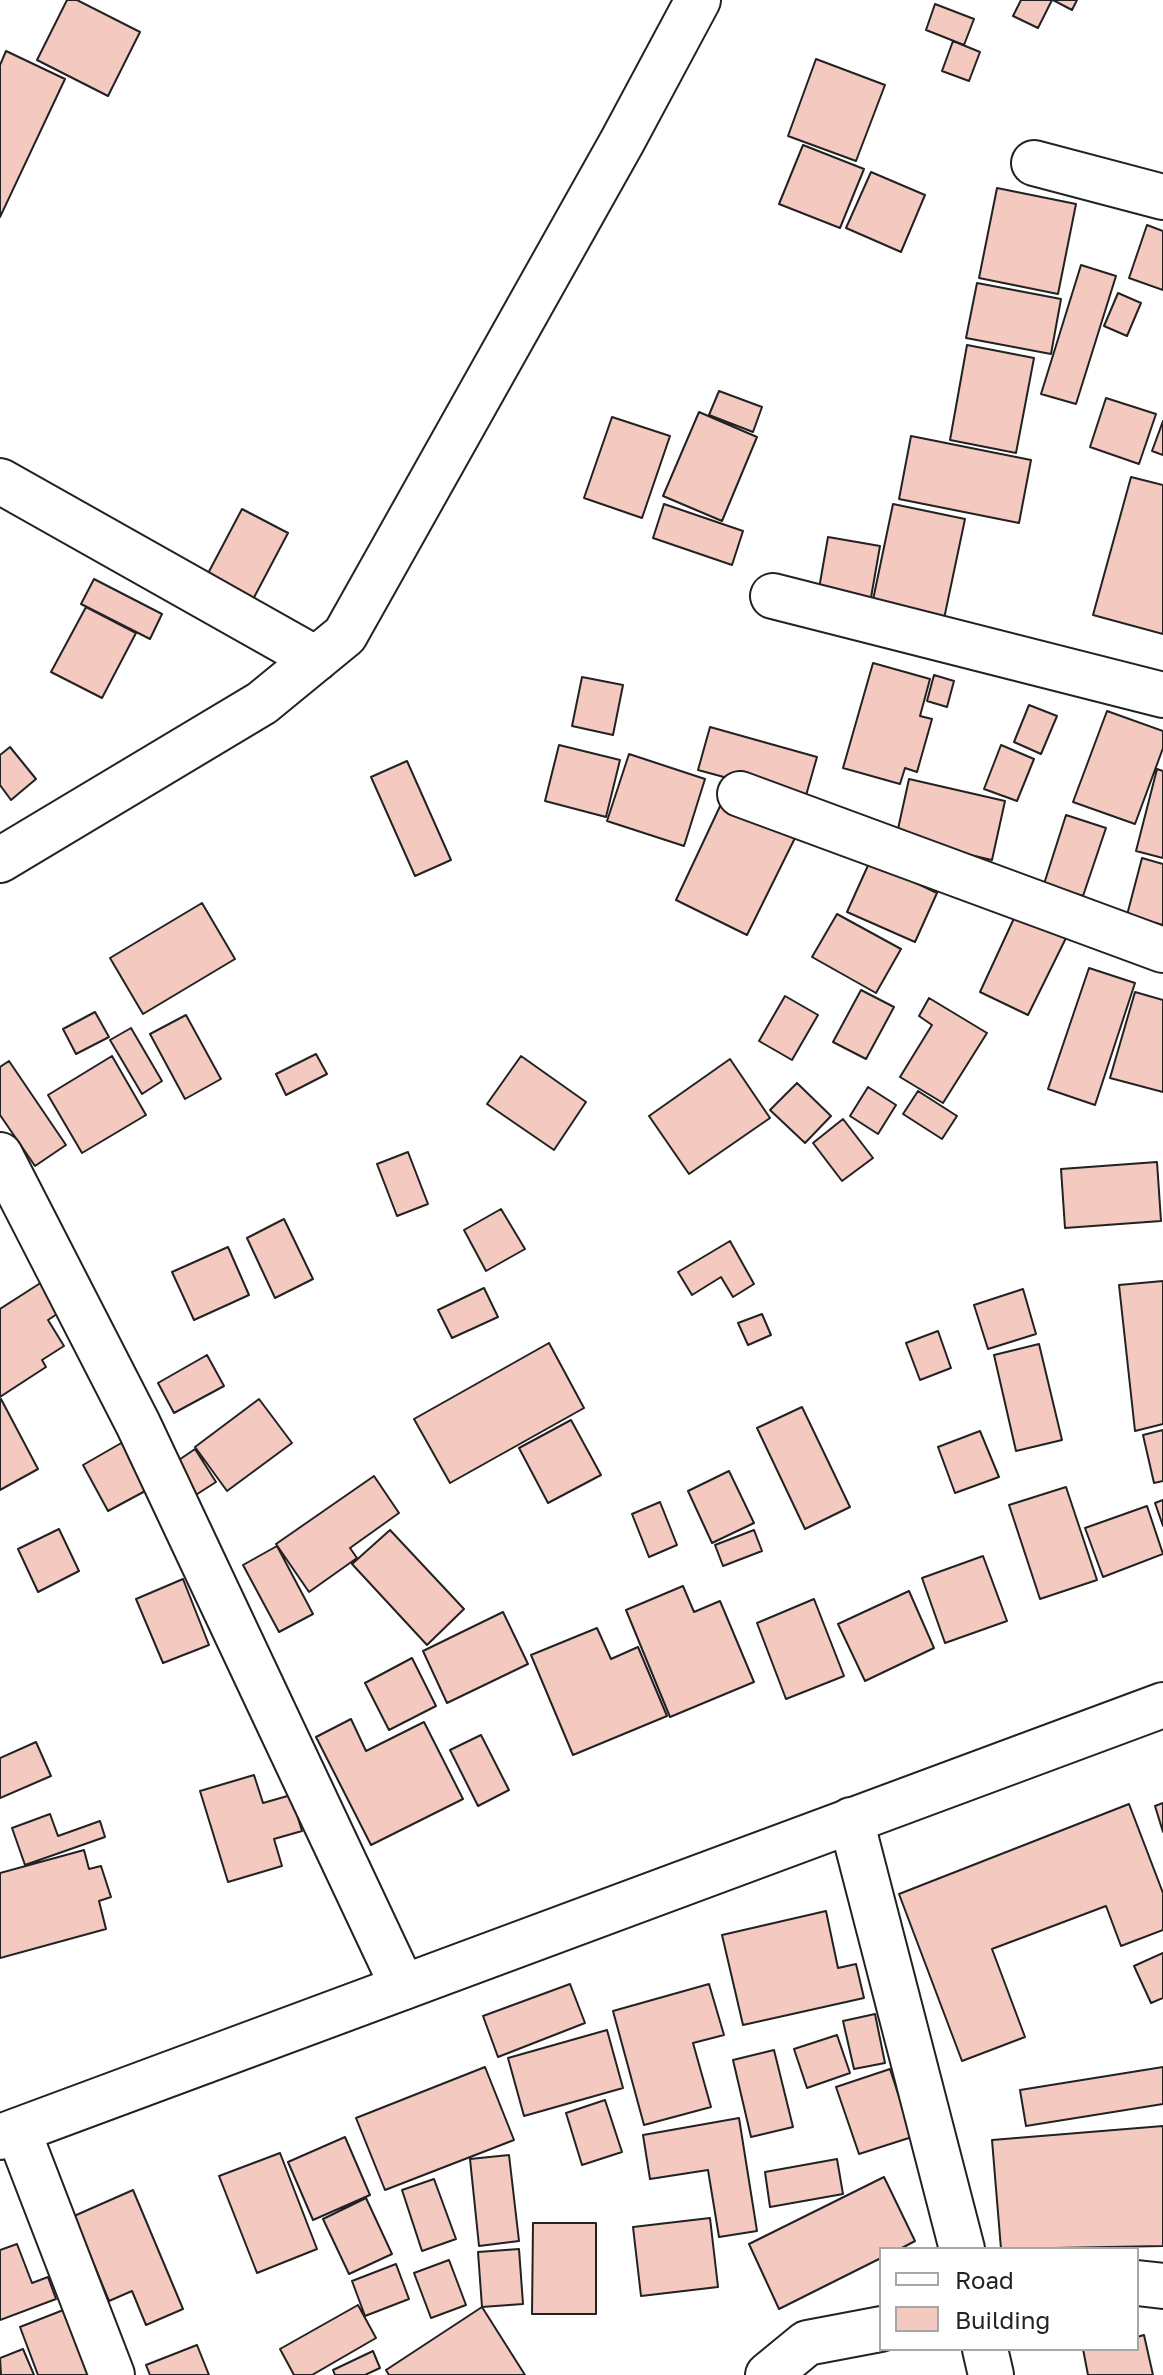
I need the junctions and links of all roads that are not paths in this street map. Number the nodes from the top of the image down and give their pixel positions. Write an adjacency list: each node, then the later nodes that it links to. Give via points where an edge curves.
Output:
1 (698, 0): 6 (main road, via 345,635)
2 (1034, 163): 3 (main road)
3 (1163, 197)
4 (0, 481): 6 (main road)
5 (773, 596): 7 (main road)
6 (316, 659): 9 (main road, via 262,703)
7 (1163, 695)
8 (740, 794): 10 (main road)
9 (0, 860)
10 (1163, 950)
11 (0, 1155): 14 (main road, via 138,1424)
12 (1163, 1705): 13 (main road)
13 (851, 1820): 14 (main road); 16 (main road)
14 (403, 1987): 15 (main road)
15 (9, 2134): 21 (main road)
16 (961, 2247)
17 (1139, 2283): 18 (main road)
18 (1163, 2286)
19 (879, 2329): 22 (main road, via 807,2343)
20 (985, 2351): 23 (main road)
21 (112, 2375)
22 (768, 2375)
23 (991, 2375)

